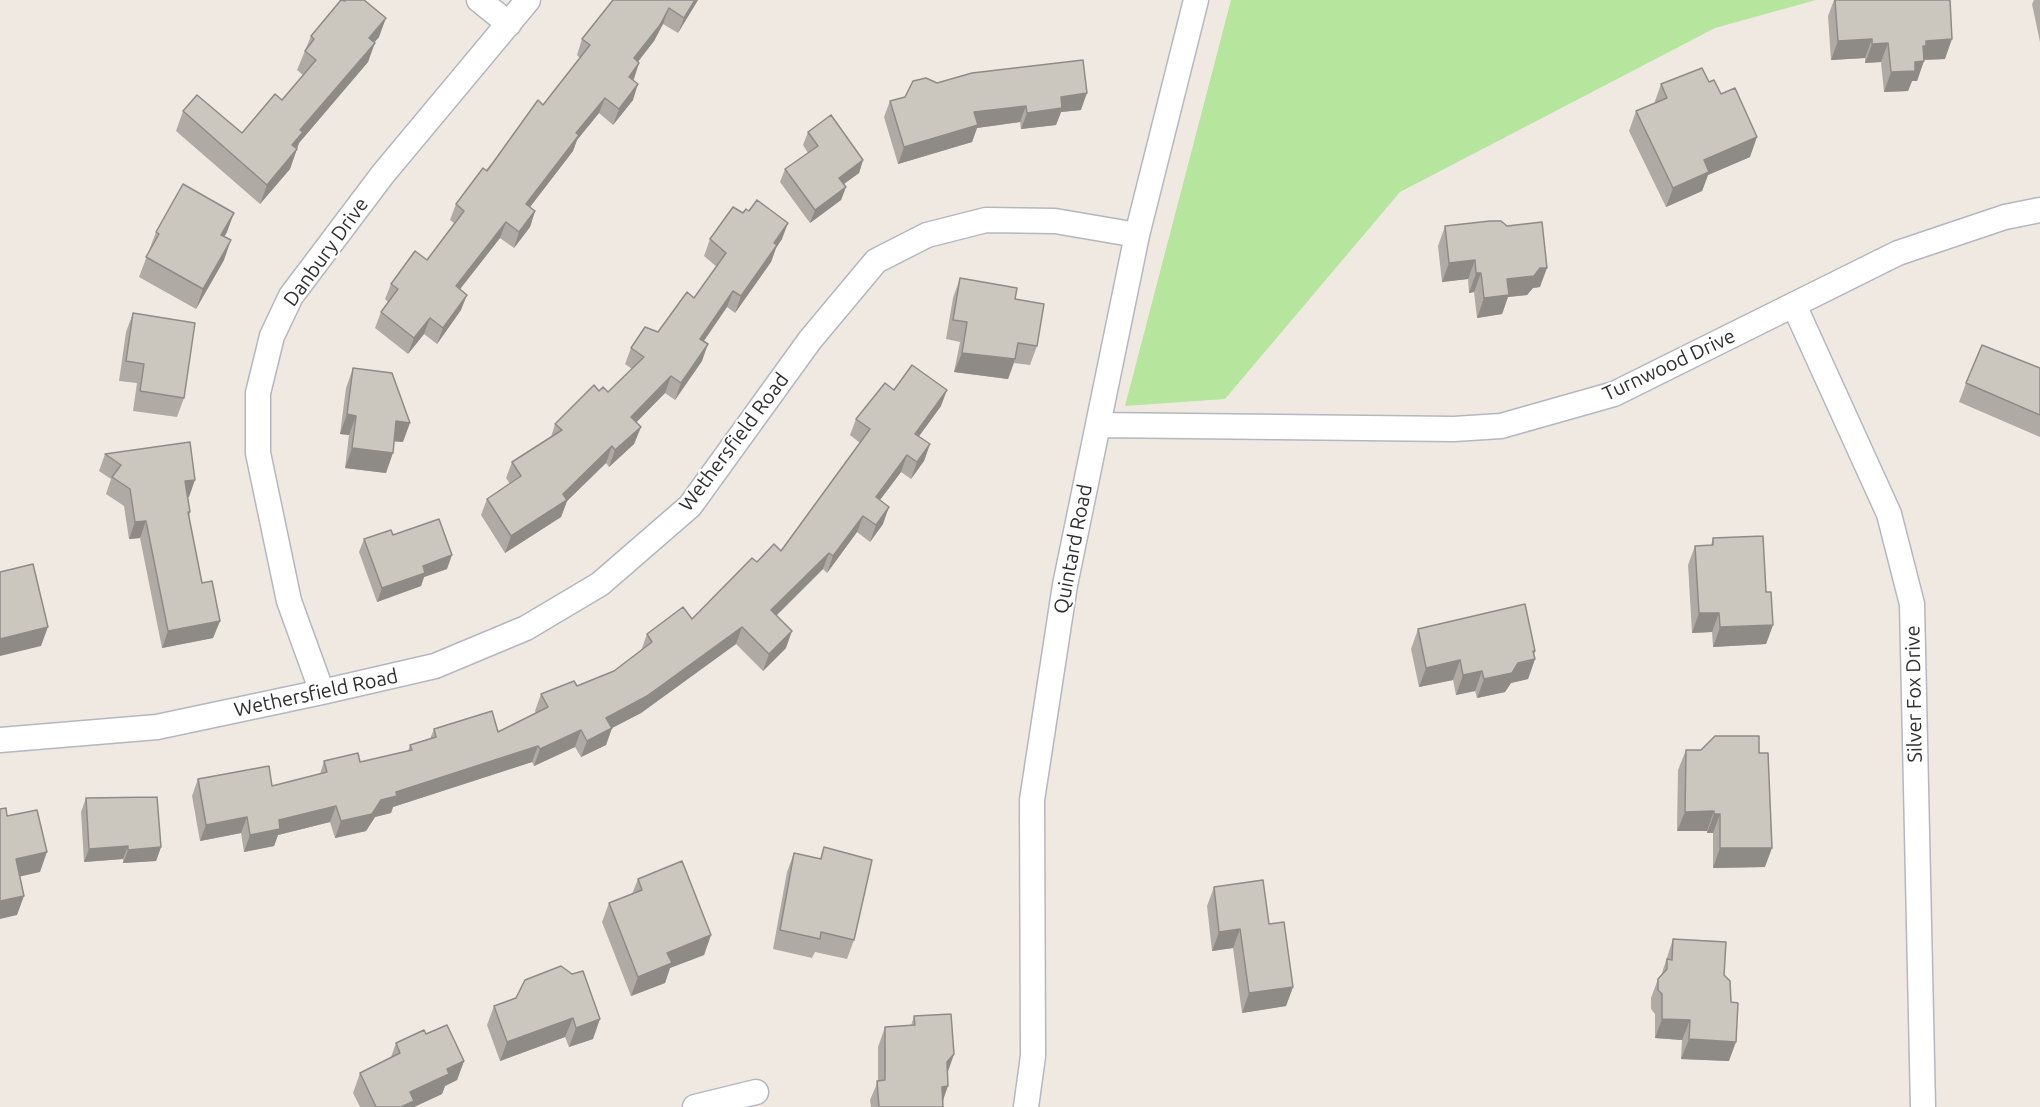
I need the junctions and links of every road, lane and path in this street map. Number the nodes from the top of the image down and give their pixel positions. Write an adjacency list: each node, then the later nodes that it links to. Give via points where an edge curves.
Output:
1 (479, 0): 4 (street)
2 (528, 0): 4 (street, Danbury Drive)
3 (1196, 0): 6 (street, Quintard Road)
4 (509, 24): 9 (street, Danbury Drive, via 383,174 291,296 272,336 258,393 258,453 289,601)
5 (2040, 210): 7 (street, Turnwood Drive, via 2005,217 1898,252)
6 (1137, 235): 8 (street, Quintard Road); 9 (street, Wethersfield Road, via 1055,221 986,220 927,235 876,261 810,340 690,506 600,584 526,628 435,666)
7 (1794, 304): 8 (street, Turnwood Drive, via 1614,394 1501,426 1454,429); 14 (street, Silver Fox Drive, via 1889,514 1912,604)
8 (1098, 425): 13 (street, Quintard Road, via 1065,585 1032,800 1033,1056)
9 (322, 692): 10 (street, Wethersfield Road, via 157,727)
10 (0, 740)
11 (756, 1092): 12 (street)
12 (695, 1107)
13 (1026, 1107)
14 (1923, 1107)

